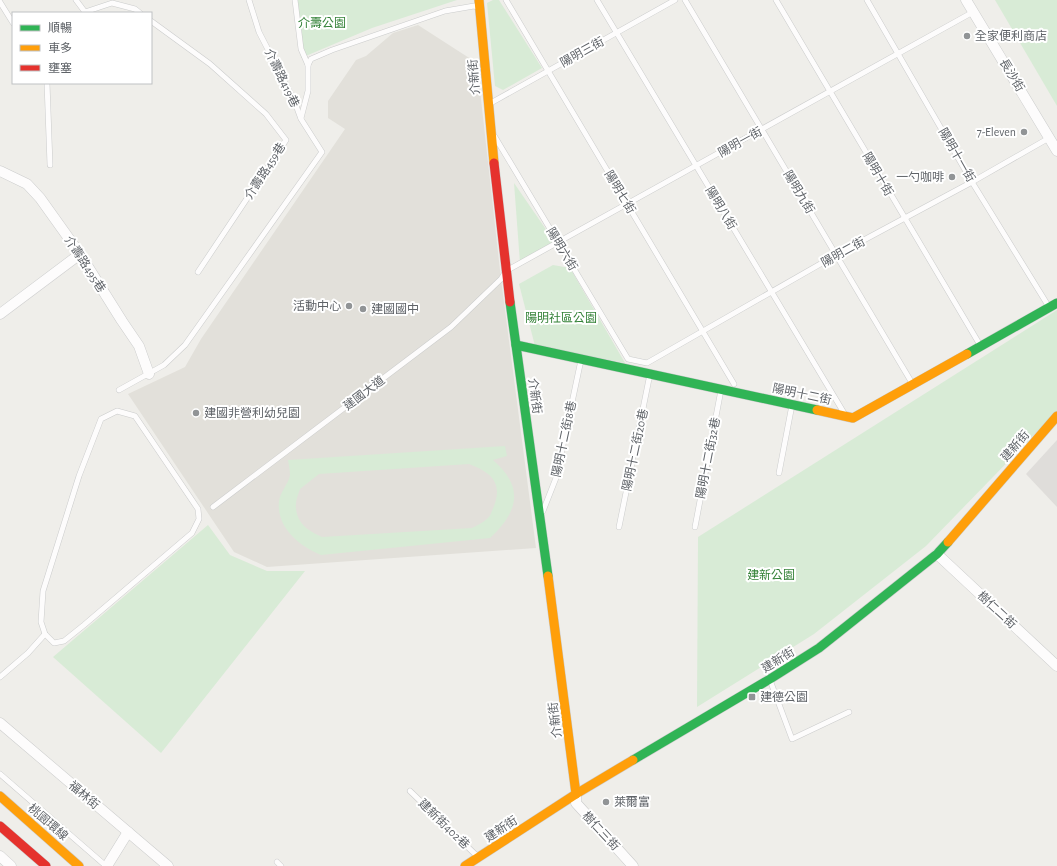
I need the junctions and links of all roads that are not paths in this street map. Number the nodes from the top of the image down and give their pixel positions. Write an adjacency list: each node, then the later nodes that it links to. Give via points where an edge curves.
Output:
1 (76, 0): 13 (lane)
2 (249, 0): 26 (lane, 介壽路419巷, via 259,32)
3 (295, 0): 21 (lane, via 301,49)
4 (506, 0): 22 (lane, 陽明七街)
5 (597, 0): 19 (lane, 陽明八街)
6 (675, 0): 19 (lane, 陽明三街)
7 (685, 0): 27 (lane, 陽明九街)
8 (776, 0): 24 (lane, 陽明十街)
9 (867, 0): 20 (lane, 陽明十一街)
10 (966, 0): 16 (street, 長沙街)
11 (0, 2): 17 (lane)
12 (480, 4): 21 (lane, via 445,11 332,50 311,59); 25 (main road, 介新街)
13 (85, 12)
14 (85, 12): 15 (lane, via 112,3)
15 (139, 12)
16 (973, 12): 20 (lane, 陽明一街); 29 (street, 長沙街)
17 (12, 21)
18 (152, 22): 41 (lane, 介壽路459巷, via 210,64 266,114 286,140)
19 (616, 33): 22 (lane, 陽明三街); 32 (lane, 陽明八街)
20 (898, 54): 24 (lane, 陽明一街); 34 (lane, 陽明十一街)
21 (308, 64): 26 (lane, via 308,91)
22 (548, 71): 25 (lane, 陽明三街); 35 (lane, 陽明七街)
23 (47, 84): 31 (lane)
24 (830, 92): 27 (lane, 陽明一街); 36 (lane, 陽明十街)
25 (488, 104): 28 (main road, 介新街)
26 (301, 119): 51 (lane, 介壽路419巷, via 322,152 184,344 164,365)
27 (762, 129): 32 (lane, 陽明一街); 39 (lane, 陽明九街)
28 (491, 130): 37 (lane, 陽明六街); 40 (main road, 介新街)
29 (1049, 138): 30 (street, 長沙街); 34 (lane, 陽明二街)
30 (1057, 151)
31 (50, 165)
32 (696, 166): 35 (lane, 陽明一街); 42 (lane, 陽明八街)
33 (0, 171): 38 (street, 介壽路495巷, via 26,184 40,198)
34 (972, 182): 36 (lane, 陽明二街); 43 (lane, 陽明十一街)
35 (627, 204): 37 (lane, 陽明一街); 45 (lane, 陽明七街)
36 (905, 219): 39 (lane, 陽明二街); 47 (lane, 陽明十街)
37 (558, 242): 40 (lane, 陽明一街); 49 (lane, 陽明六街, via 628,358)
38 (80, 254): 44 (street); 51 (street, 介壽路495巷, via 139,346)
39 (836, 255): 42 (lane, 陽明二街); 53 (lane, 陽明九街)
40 (506, 271): 46 (main road, 介新街); 60 (lane, 建國大道, via 501,279 451,327)
41 (198, 272)
42 (772, 292): 45 (lane, 陽明二街); 57 (lane, 陽明八街)
43 (1053, 305): 47 (main road, 陽明十二街)
44 (0, 314)
45 (703, 331): 49 (lane, 陽明二街, via 647,364); 52 (lane, 陽明七街)
46 (516, 345): 48 (main road, 陽明十二街); 61 (main road, 介新街)
47 (981, 347): 53 (main road, 陽明十二街)
48 (581, 359): 50 (main road, 陽明十二街); 61 (lane, 陽明十二街8巷, via 556,478)
49 (638, 361)
50 (651, 373): 54 (main road, 陽明十二街); 63 (lane, 陽明十二街20巷)
51 (149, 374): 55 (lane)
52 (734, 384)
53 (912, 384): 57 (main road, 陽明十二街, via 853,418)
54 (721, 389): 56 (main road, 陽明十二街); 62 (lane, 陽明十二街32巷)
55 (120, 390)
56 (792, 404): 57 (main road, 陽明十二街); 59 (lane)
57 (846, 416)
58 (1057, 416): 64 (main road, 建新街)
59 (779, 473)
60 (214, 507)
61 (540, 518): 73 (main road, 介新街)
62 (695, 527)
63 (619, 528)
64 (937, 554): 66 (street, 樹仁二街); 68 (main road, 建新街, via 819,648)
65 (45, 634): 65 (lane, via 54,643 64,641 192,533 199,519 198,509 135,416 116,410 101,419 79,476 43,591 41,622); 67 (lane)
66 (1057, 666)
67 (0, 677)
68 (770, 680): 69 (lane, via 792,740); 73 (main road, 建新街)
69 (849, 712)
70 (0, 723): 76 (street, 福林街)
71 (0, 774): 83 (lane)
72 (410, 791): 78 (lane, 建新街402巷)
73 (576, 794): 78 (main road, 建新街); 85 (street, 樹仁三街, via 576,803)
74 (0, 796): 82 (main road, 桃園環線)
75 (0, 826): 81 (main road)
76 (128, 832): 83 (street); 84 (street, 福林街)
77 (0, 856): 80 (street)
78 (478, 858): 79 (main road, 建新街)
79 (468, 865)
80 (11, 866)
81 (46, 866)
82 (79, 866)
83 (106, 866)
84 (168, 866)
85 (633, 866)

